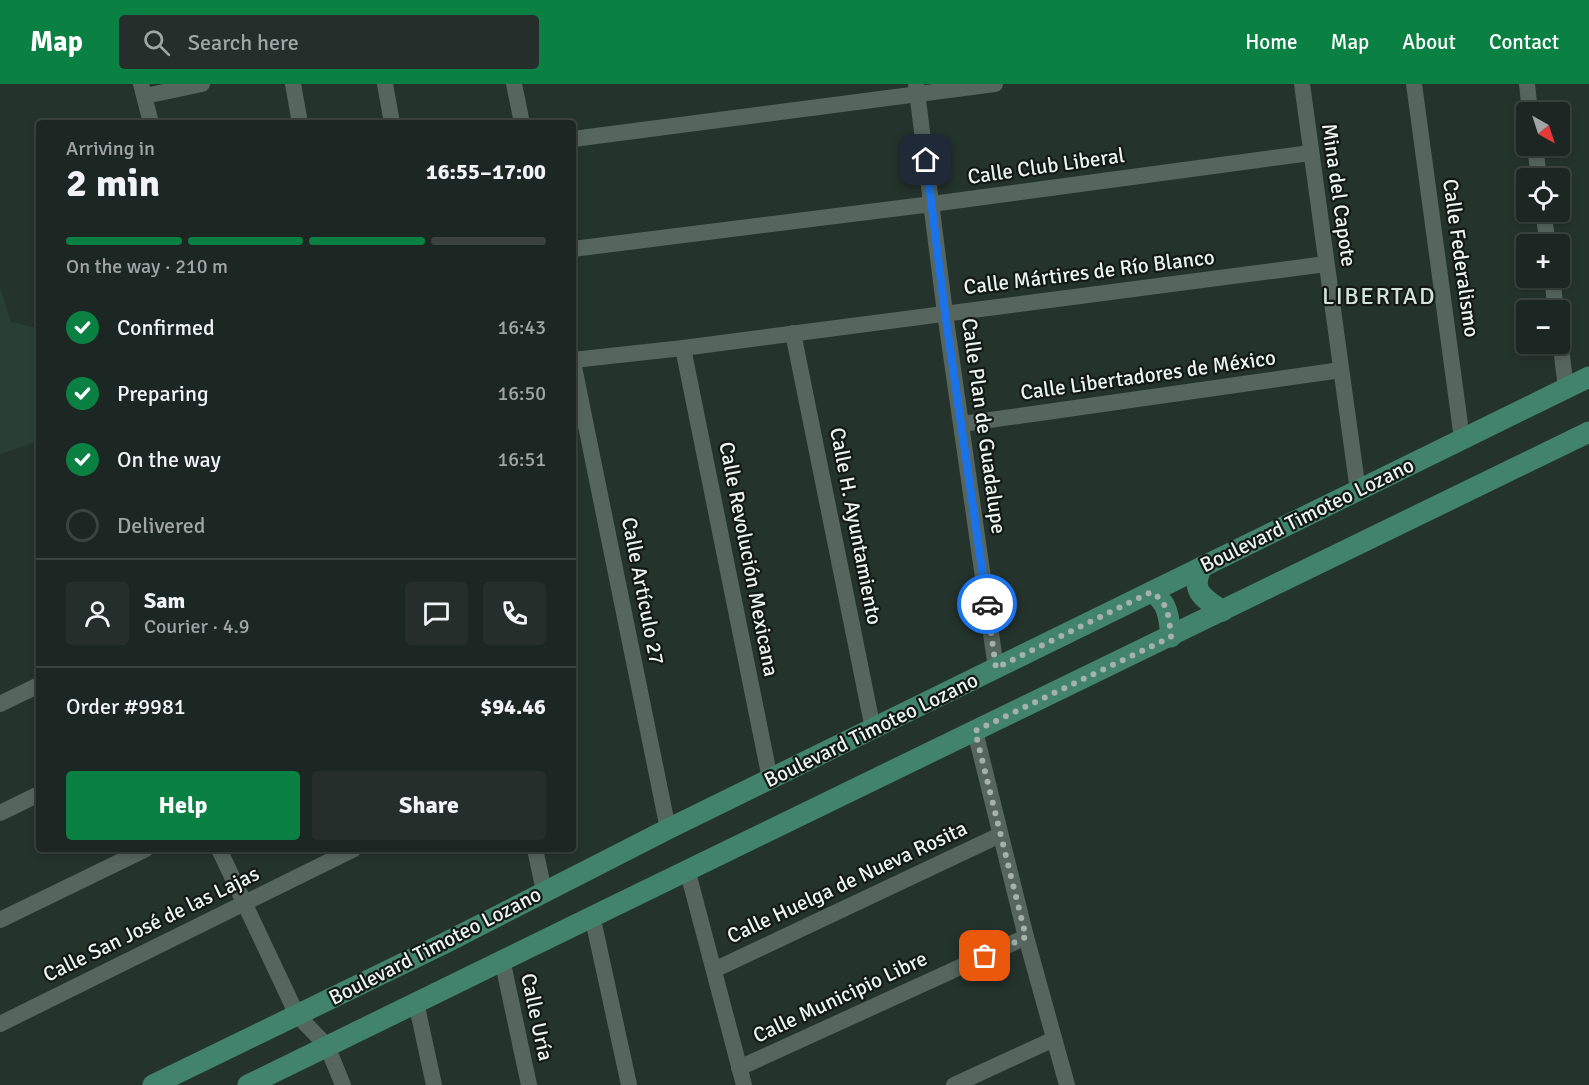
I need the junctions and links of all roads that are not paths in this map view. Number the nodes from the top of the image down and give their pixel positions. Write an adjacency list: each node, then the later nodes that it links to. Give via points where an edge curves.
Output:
1 (202, 84): 10 (street)
2 (292, 84): 13 (street)
3 (385, 84): 14 (street)
4 (514, 84): 15 (street)
5 (995, 84): 9 (street)
6 (1302, 84): 17 (street, Mina del Capote)
7 (1414, 84): 32 (street, Calle Federalismo)
8 (1527, 84): 11 (street)
9 (917, 89): 16 (street); 18 (street, Calle Plan de Guadalupe)
10 (143, 90): 12 (street)
11 (1529, 102)
12 (150, 120)
13 (299, 120)
14 (391, 120)
15 (521, 120)
16 (576, 139)
17 (1310, 153): 18 (street, Calle Club Liberal); 20 (street, Mina del Capote)
18 (932, 204): 19 (street, Calle Club Liberal); 21 (street, Calle Plan de Guadalupe)
19 (576, 249)
20 (1326, 264): 21 (street, Calle Mártires de Río Blanco); 26 (street, Mina del Capote)
21 (945, 313): 22 (street, Calle Mártires de Río Blanco); 30 (street, Calle Plan de Guadalupe)
22 (793, 333): 23 (street, Calle Mártires de Río Blanco); 41 (street, Calle H. Ayuntamiento)
23 (683, 348): 25 (street, Calle Mártires de Río Blanco); 43 (street, Calle Revolución Mexicana)
24 (1562, 354): 29 (street)
25 (576, 361)
26 (1341, 370): 30 (street, Calle Libertadores de México); 33 (street, Mina del Capote)
27 (576, 376): 46 (street, Calle Artículo 27)
28 (1589, 377): 29 (main road, Boulevard Timoteo Lozano)
29 (1566, 388): 32 (main road, Boulevard Timoteo Lozano)
30 (962, 424): 38 (street, Calle Plan de Guadalupe)
31 (1589, 432): 36 (main road, Boulevard Timoteo Lozano)
32 (1462, 439): 33 (main road, Boulevard Timoteo Lozano)
33 (1358, 491): 34 (main road, Boulevard Timoteo Lozano)
34 (1203, 566): 35 (main road, Boulevard Timoteo Lozano); 36 (main road, via 1196,585 1199,592)
35 (1151, 592): 37 (main road, via 1167,609); 38 (main road, Boulevard Timoteo Lozano)
36 (1223, 611): 37 (main road, Boulevard Timoteo Lozano)
37 (1171, 637): 42 (main road, Boulevard Timoteo Lozano)
38 (996, 668): 41 (main road, Boulevard Timoteo Lozano)
39 (36, 686): 40 (street)
40 (0, 704)
41 (873, 729): 43 (main road, Boulevard Timoteo Lozano)
42 (975, 731): 47 (street); 52 (main road, Boulevard Timoteo Lozano)
43 (770, 779): 46 (main road, Boulevard Timoteo Lozano)
44 (36, 795): 45 (street)
45 (0, 813)
46 (668, 829): 53 (main road, Boulevard Timoteo Lozano)
47 (1000, 835): 57 (street); 59 (street, Calle Huelga de Nueva Rosita)
48 (140, 852): 56 (street)
49 (220, 852): 54 (street)
50 (348, 852): 54 (street, Calle San José de las Lajas)
51 (536, 852): 53 (street)
52 (687, 869): 55 (main road, Boulevard Timoteo Lozano); 59 (street)
53 (544, 891): 61 (main road, Boulevard Timoteo Lozano)
54 (244, 903): 61 (street); 62 (street, Calle San José de las Lajas)
55 (592, 915): 58 (main road, Boulevard Timoteo Lozano); 71 (street)
56 (0, 920)
57 (1026, 937): 63 (street); 65 (street, Calle Municipio Libre)
58 (502, 960): 60 (main road, Boulevard Timoteo Lozano); 70 (street, Calle Uría)
59 (714, 970): 65 (street)
60 (416, 1002): 64 (main road, Boulevard Timoteo Lozano); 69 (street)
61 (297, 1015): 64 (street); 66 (main road, Boulevard Timoteo Lozano)
62 (0, 1024)
63 (1054, 1039): 73 (street); 74 (street)
64 (327, 1046): 67 (main road, Boulevard Timoteo Lozano); 68 (street)
65 (739, 1068): 72 (street)
66 (153, 1085)
67 (248, 1085)
68 (343, 1085)
69 (434, 1085)
70 (529, 1085)
71 (629, 1085)
72 (744, 1085)
73 (954, 1085)
74 (1067, 1085)

